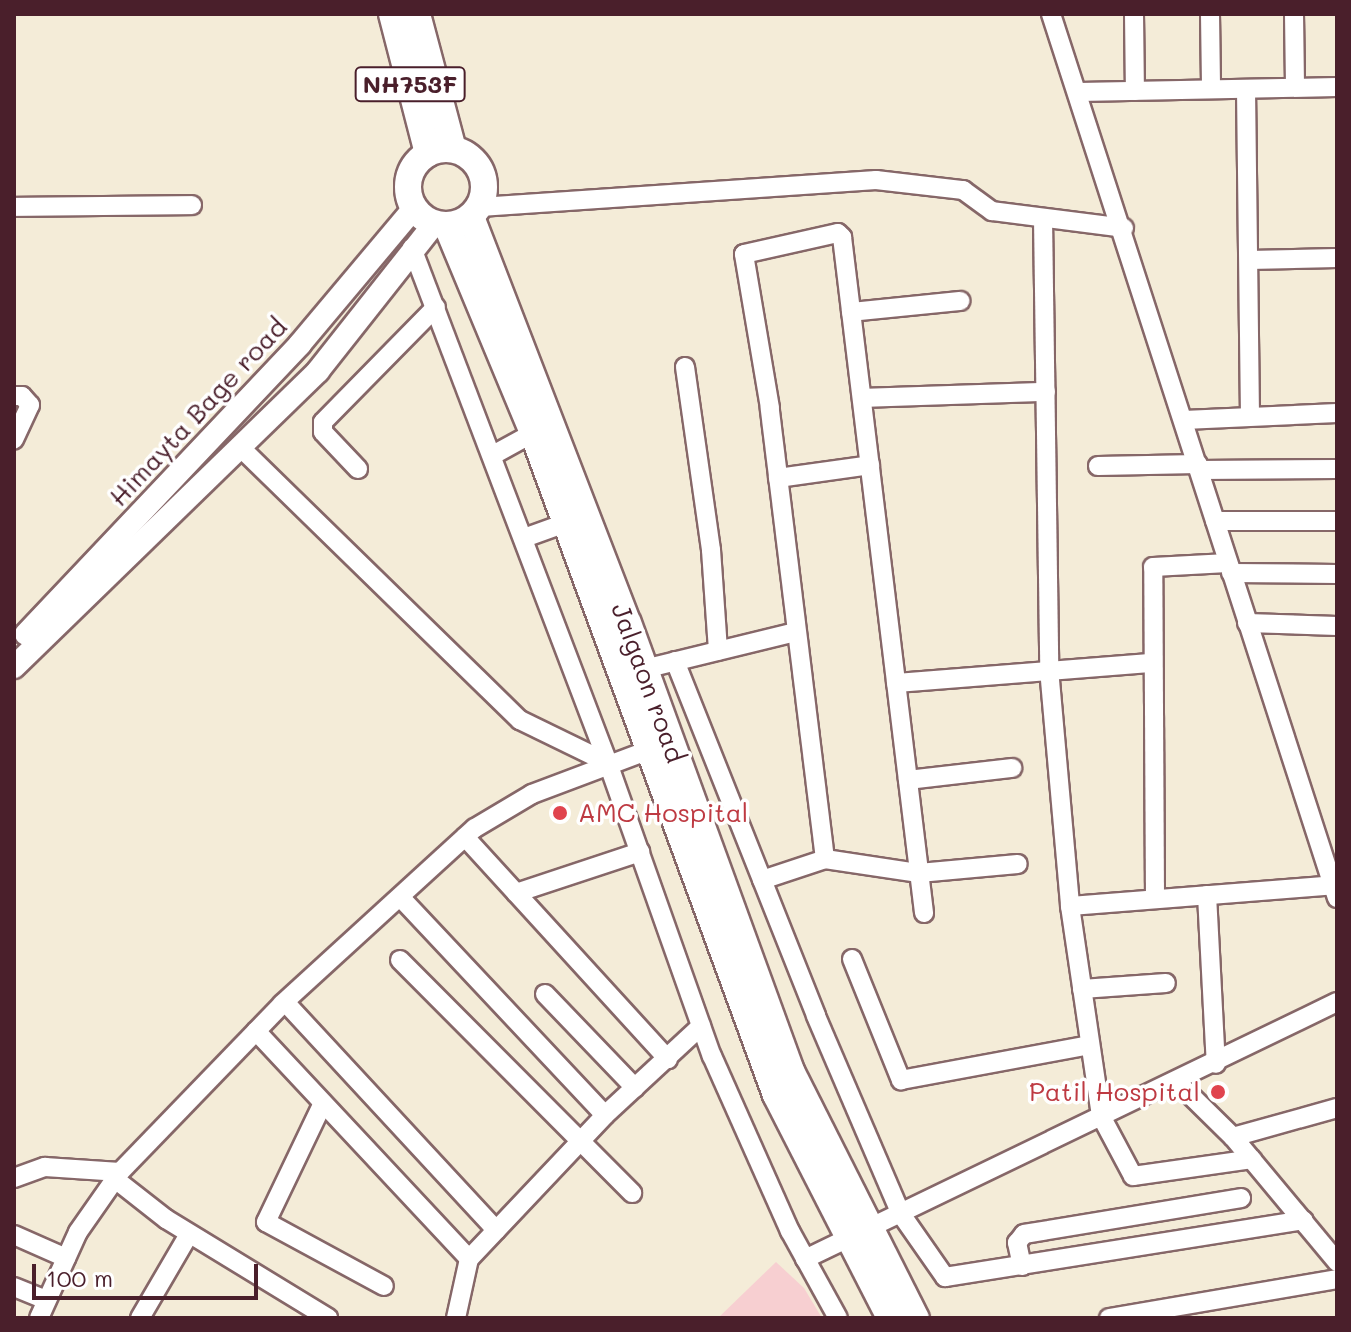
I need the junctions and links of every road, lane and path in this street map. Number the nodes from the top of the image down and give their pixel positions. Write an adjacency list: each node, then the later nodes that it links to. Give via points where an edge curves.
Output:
1 (392, 14): 13 (highway, NH753F)
2 (417, 14): 13 (highway, NH753F)
3 (1051, 14): 12 (street)
4 (1134, 14): 11 (street)
5 (1210, 14): 9 (street)
6 (1294, 14): 7 (street)
7 (1295, 87): 8 (street); 10 (street)
8 (1337, 87)
9 (1211, 89): 10 (street); 11 (street)
10 (1246, 89): 21 (street)
11 (1135, 91): 12 (street)
12 (1079, 92): 18 (street)
13 (441, 151): 16 (highway, via 418,160 408,183); 16 (highway, via 482,171 485,195)
14 (192, 205): 15 (street)
15 (14, 207)
16 (449, 217): 17 (street, via 876,180 952,187 971,193 992,211); 19 (main road); 32 (highway, Jalgaon road); 51 (main road, Himayta Bage road, via 300,344); 56 (highway, Jalgaon road)
17 (1043, 218): 18 (street); 26 (street)
18 (1124, 228): 31 (street)
19 (412, 248): 23 (street); 34 (main road, via 318,371)
20 (1337, 258): 21 (street)
21 (1249, 260): 30 (street)
22 (960, 301): 24 (street)
23 (436, 307): 35 (street); 39 (street, via 323,422 323,432)
24 (851, 312): 28 (street); 41 (street, via 841,234 744,251)
25 (685, 367): 52 (street, via 711,550)
26 (1046, 392): 28 (street); 57 (street)
27 (14, 396): 33 (street, via 30,405)
28 (862, 398): 36 (street)
29 (1337, 413): 30 (street)
30 (1250, 415): 31 (street)
31 (1184, 420): 38 (street)
32 (533, 433): 35 (street); 44 (highway, Jalgaon road)
33 (14, 439)
34 (240, 447): 55 (main road); 60 (street, via 520,720)
35 (493, 455): 45 (street)
36 (870, 465): 41 (street); 58 (street)
37 (1098, 466): 38 (street)
38 (1198, 467): 40 (street); 42 (street)
39 (358, 469)
40 (1337, 469)
41 (778, 478): 50 (street)
42 (1215, 521): 43 (street); 46 (street)
43 (1337, 521)
44 (566, 523): 45 (street); 59 (highway, Jalgaon road)
45 (524, 538): 60 (street)
46 (1230, 568): 47 (street); 48 (street); 54 (street, via 1153,567)
47 (1337, 574)
48 (1247, 623): 49 (street); 69 (street)
49 (1337, 626)
50 (796, 632): 52 (street); 65 (street)
51 (14, 646)
52 (718, 651): 53 (street)
53 (675, 661): 56 (street); 68 (street)
54 (1150, 663): 57 (street); 73 (street)
55 (14, 667)
56 (644, 669): 105 (highway, Jalgaon road, via 791,1071)
57 (1049, 669): 58 (street); 74 (street)
58 (896, 683): 62 (street)
59 (649, 750): 60 (street); 105 (highway, Jalgaon road, via 776,1095)
60 (608, 763): 63 (street, via 532,794); 64 (street)
61 (1012, 768): 62 (street)
62 (908, 780): 67 (street)
63 (465, 837): 70 (street); 72 (street)
64 (640, 852): 70 (street); 83 (street)
65 (825, 859): 67 (street); 68 (street)
66 (1018, 864): 67 (street)
67 (919, 873): 75 (street)
68 (762, 880): 101 (street)
69 (1335, 889): 71 (street)
70 (516, 893): 86 (street)
71 (1207, 895): 73 (street); 87 (street)
72 (402, 899): 81 (street); 92 (street)
73 (1155, 899): 74 (street)
74 (1070, 906): 79 (street)
75 (924, 913)
76 (852, 959): 85 (street, via 901,1080)
77 (400, 960): 95 (street)
78 (1166, 983): 79 (street)
79 (1082, 989): 85 (street)
80 (545, 994): 89 (street)
81 (285, 1002): 84 (street); 103 (street)
82 (1337, 1002): 87 (street)
83 (701, 1026): 86 (street); 109 (street)
84 (256, 1031): 90 (street); 97 (street)
85 (1090, 1045): 93 (street)
86 (668, 1059): 89 (street)
87 (1216, 1064): 88 (street)
88 (1178, 1083): 93 (street); 94 (street)
89 (635, 1088): 92 (street)
90 (323, 1103): 108 (street); 113 (street, via 266,1222)
91 (1337, 1108): 94 (street)
92 (605, 1115): 95 (street)
93 (1101, 1116): 96 (street, via 1133,1176); 101 (street)
94 (1233, 1137): 96 (street)
95 (580, 1141): 99 (street); 103 (street)
96 (1252, 1159): 102 (street)
97 (118, 1175): 98 (street, via 45,1167); 104 (street); 107 (street)
98 (14, 1178)
99 (632, 1193)
100 (1241, 1198): 111 (street, via 1024,1234 1017,1243)
101 (901, 1214): 105 (street); 111 (street, via 945,1277)
102 (1303, 1220): 110 (street); 111 (street)
103 (496, 1230): 108 (street)
104 (189, 1234): 116 (street); 118 (street)
105 (858, 1234): 109 (street); 122 (highway, Jalgaon road); 123 (highway, Jalgaon road)
106 (14, 1235): 107 (street)
107 (66, 1258): 115 (street)
108 (469, 1259): 120 (street)
109 (805, 1259): 121 (street)
110 (1337, 1262)
111 (1022, 1266)
112 (1337, 1279): 124 (street)
113 (384, 1286)
114 (14, 1287): 115 (street)
115 (46, 1300): 117 (street)
116 (304, 1312): 119 (street)
117 (39, 1318)
118 (140, 1318)
119 (328, 1318)
120 (456, 1318)
121 (838, 1318)
122 (890, 1318)
123 (916, 1318)
124 (1109, 1318)

